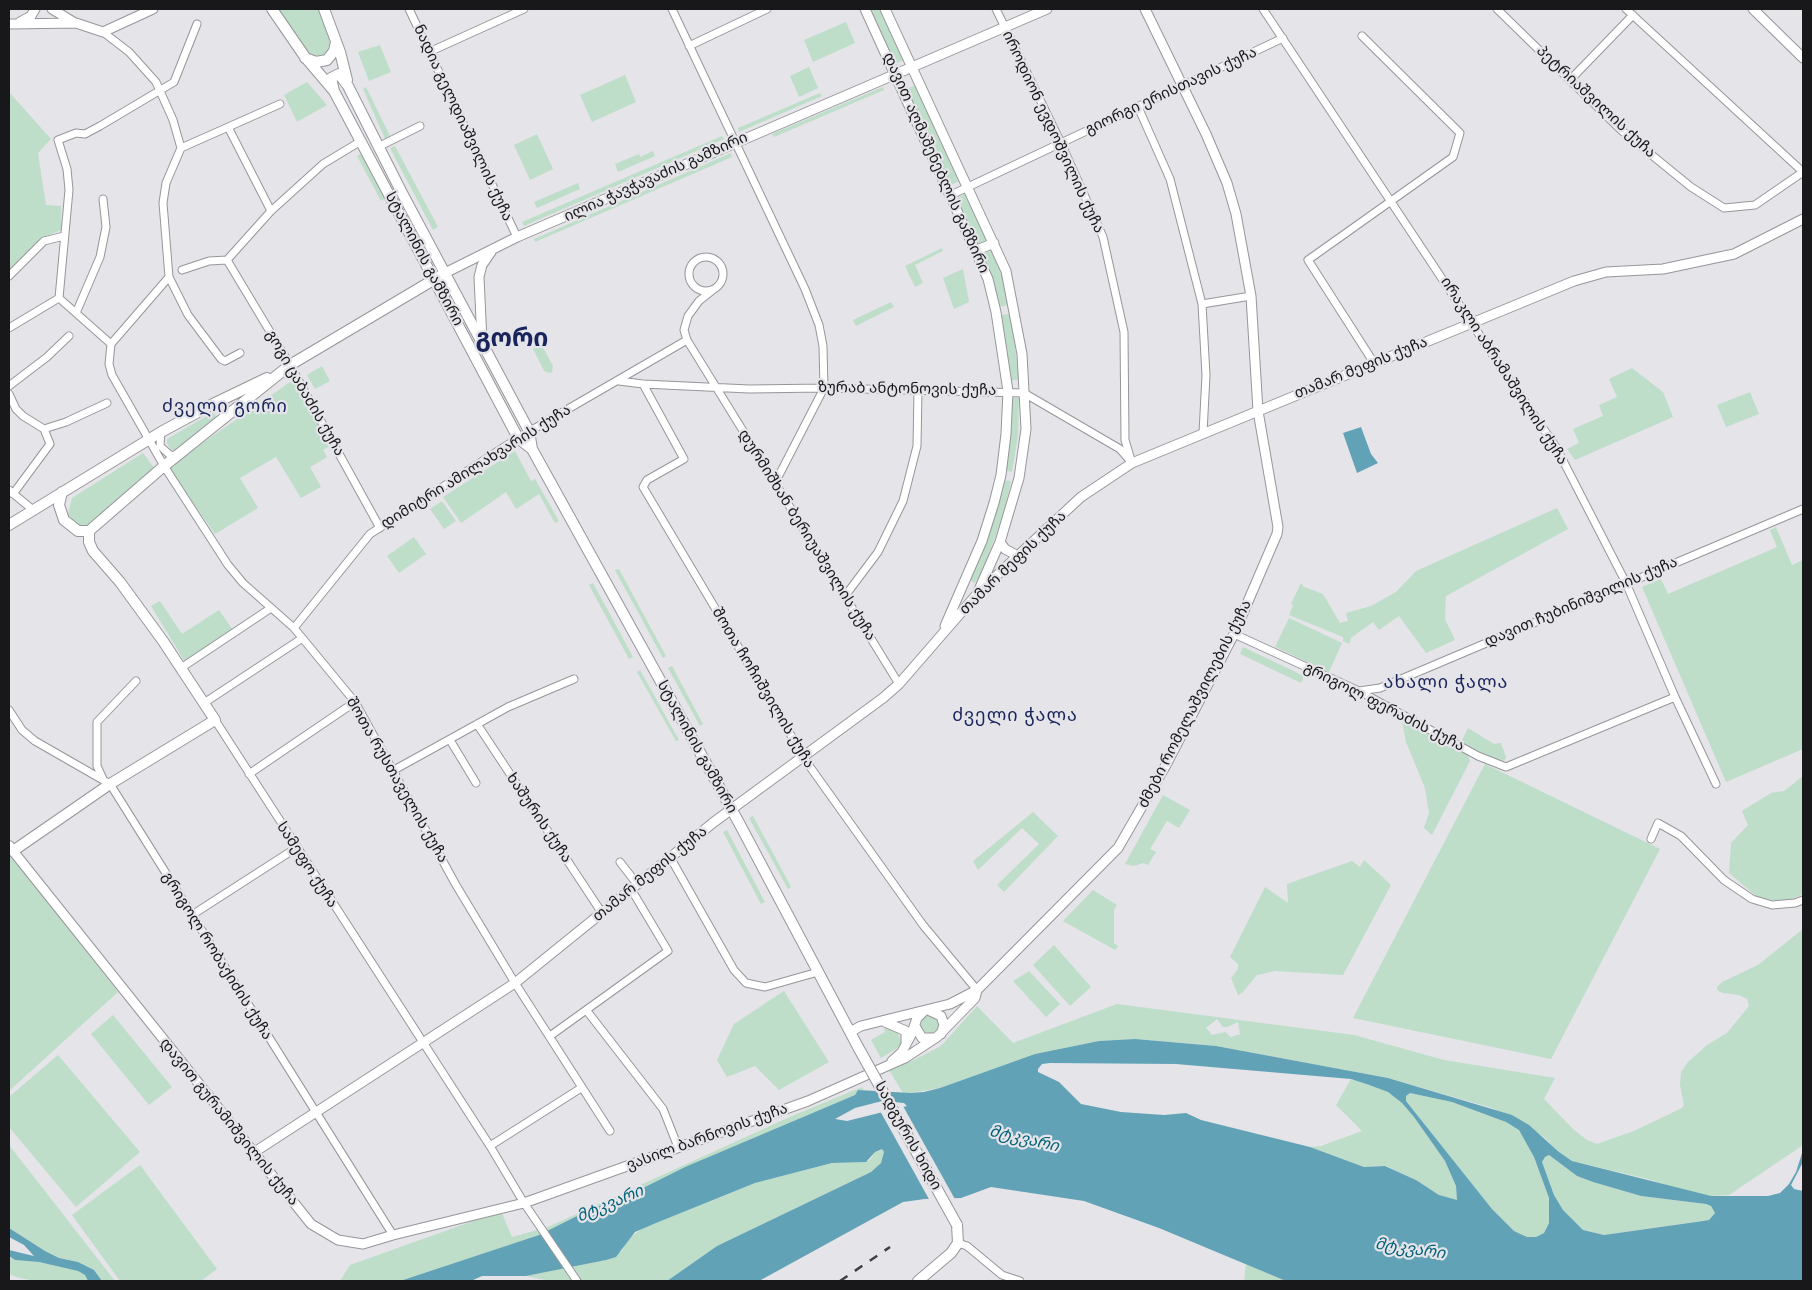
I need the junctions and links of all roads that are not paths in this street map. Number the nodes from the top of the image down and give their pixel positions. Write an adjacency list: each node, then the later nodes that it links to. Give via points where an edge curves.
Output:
1 (35, 9): 20 (street, via 31,16)
2 (52, 9): 21 (street)
3 (153, 9): 24 (street)
4 (272, 9): 30 (main road, სტალინის გამზირი)
5 (324, 9): 27 (main road, სტალინის გამზირი)
6 (409, 9): 29 (street, ნადია გელდიაშვილის ქუჩა)
7 (524, 9): 29 (street)
8 (672, 9): 28 (street)
9 (767, 9): 28 (street)
10 (865, 9): 33 (street, დავით აღმაშენებლის გამზირი)
11 (885, 9): 32 (street, დავით აღმაშენებლის გამზირი)
12 (996, 9): 23 (street, იროდიონ ევდოშვილის ქუჩა)
13 (1047, 9): 23 (street, ილია ჭავჭავაძის გამზირი)
14 (1145, 9): 36 (street, ძმები რომელაშვილების ქუჩა)
15 (1263, 9): 26 (street, ირაკლი აბრამაშვილის ქუჩა)
16 (1497, 9): 34 (street, პეტრიაშვილის ქუჩა)
17 (1626, 9): 19 (street)
18 (1752, 9): 31 (street)
19 (1633, 15): 34 (street); 48 (street)
20 (12, 24): 21 (street)
21 (76, 24): 24 (street)
22 (197, 24): 37 (street, via 178,76)
23 (1005, 27): 32 (street, ილია ჭავჭავაძის გამზირი); 45 (street, იროდიონ ევდოშვილის ქუჩა)
24 (103, 32): 37 (street, via 138,60)
25 (1362, 36): 52 (street, via 1460,133 1453,158)
26 (1282, 38): 36 (street, გიორგი ერისთავის ქუჩა); 52 (street, ირაკლი აბრამაშვილის ქუჩა)
27 (336, 42): 30 (main road, via 334,51 326,60 316,62); 35 (main road, სტალინის გამზირი)
28 (689, 46): 44 (street)
29 (429, 52): 56 (street, ნადია გელდიაშვილის ქუჩა)
30 (304, 57): 38 (main road, სტალინის გამზირი)
31 (1803, 58)
32 (912, 68): 33 (street, ილია ჭავჭავაძის გამზირი); 49 (street, დავით აღმაშენებლის გამზირი)
33 (896, 75): 44 (street, ილია ჭავჭავაძის გამზირი); 50 (street, დავით აღმაშენებლის გამზირი)
34 (1570, 80): 48 (street, პეტრიაშვილის ქუჩა, via 1621,130 1691,187 1724,208 1755,205)
35 (348, 86): 38 (main road, via 341,75 336,74 331,78); 46 (main road, სტალინის გამზირი)
36 (1182, 86): 40 (street, გიორგი ერისთავის ქუჩა); 68 (street, ძმები რომელაშვილების ქუჩა, via 1226,183 1236,214)
37 (161, 91): 47 (street, via 174,120); 55 (street, via 85,134 76,133 58,140 70,190)
38 (334, 91): 43 (main road, სტალინის გამზირი)
39 (280, 104): 42 (street)
40 (1138, 107): 45 (street, გიორგი ერისთავის ქუჩა); 71 (street, via 1170,179)
41 (420, 126): 46 (street)
42 (228, 127): 47 (street); 53 (street)
43 (361, 141): 53 (street, via 324,164); 65 (main road, სტალინის გამზირი)
44 (734, 142): 56 (street, ილია ჭავჭავაძის გამზირი); 89 (street, via 820,325)
45 (1061, 143): 49 (street, გიორგი ერისთავის ქუჩა); 104 (street, იროდიონ ევდოშვილის ქუჩა, via 1102,237 1124,332 1125,440)
46 (378, 147): 62 (main road, სტალინის გამზირი)
47 (181, 148): 64 (street, via 166,183 163,203)
48 (1803, 172)
49 (969, 187): 50 (street, გიორგი ერისთავის ქუჩა); 57 (street, დავით აღმაშენებლის გამზირი)
50 (951, 195): 59 (street, დავით აღმაშენებლის გამზირი)
51 (103, 199): 74 (street, via 106,227 100,257)
52 (1392, 201): 75 (street, ირაკლი აბრამაშვილის ქუჩა); 82 (street, via 1308,260)
53 (270, 211): 60 (street)
54 (1803, 219): 75 (street, თამარ მეფის ქუჩა, via 1734,254 1663,268 1606,272 1574,281)
55 (64, 236): 63 (street, via 44,241); 69 (street)
56 (517, 237): 58 (street, ილია ჭავჭავაძის გამზირი)
57 (994, 243): 59 (street); 72 (street, დავით აღმაშენებლის გამზირი, via 1006,271)
58 (495, 248): 62 (street, ილია ჭავჭავაძის გამზირი); 79 (street, via 482,265 480,277)
59 (976, 250): 73 (street, დავით აღმაშენებლის გამზირი, via 988,279)
60 (227, 260): 61 (street, via 209,260); 83 (street, გოგი ცაბაძის ქუჩა)
61 (182, 270)
62 (445, 273): 65 (main road, ილია ჭავჭავაძის გამზირი); 79 (main road, სტალინის გამზირი)
63 (9, 276)
64 (169, 277): 80 (street); 81 (street, via 188,315 221,359 225,361)
65 (435, 279): 83 (main road, ილია ჭავჭავაძის გამზირი); 100 (main road, სტალინის გამზირი)
66 (697, 289): 67 (street); 67 (street, via 690,281 689,269 695,260 706,256 717,260 723,270 722,281); 70 (street)
67 (714, 290): 70 (street)
68 (1251, 296): 71 (street); 95 (street, ძმები რომელაშვილების ქუჩა)
69 (59, 298): 74 (street); 76 (street)
70 (698, 301): 78 (street, via 684,326)
71 (1202, 304): 99 (street, via 1206,375)
72 (1014, 309): 73 (street); 92 (street, დავით აღმაშენებლის გამზირი, via 1022,354)
73 (996, 312): 91 (street, დავით აღმაშენებლის გამზირი)
74 (76, 313): 80 (street)
75 (1472, 323): 82 (street, თამარ მეფის ქუჩა); 119 (street, ირაკლი აბრამაშვილის ქუჩა, via 1556,447)
76 (9, 328)
77 (69, 336): 87 (street)
78 (687, 340): 85 (street, დიმიტრი ამილახვარის ქუჩა); 88 (street)
79 (482, 341): 98 (main road, სტალინის გამზირი)
80 (111, 344): 101 (street, შოთა რუსთაველის ქუჩა, via 109,364 112,374)
81 (240, 353)
82 (1374, 363): 95 (street, თამარ მეფის ქუჩა)
83 (290, 365): 84 (main road, ილია ჭავჭავაძის გამზირი); 114 (street, გოგი ცაბაძის ქუჩა)
84 (279, 373): 97 (main road, ილია ჭავჭავაძის გამზირი); 103 (main road, ილია ჭავჭავაძის გამზირი)
85 (619, 380): 86 (street, ზურაბ ანტონოვის ქუჩა); 98 (street, დიმიტრი ამილახვარის ქუჩა)
86 (644, 384): 88 (street, ზურაბ ანტონოვის ქუჩა); 141 (street, შოთა ჩოჩიშვილის ქუჩა, via 684,459 647,480 643,487)
87 (9, 386)
88 (715, 386): 89 (street, ზურაბ ანტონოვის ქუჩა); 108 (street, დურმიშხან ბერიუაშვილის ქუჩა)
89 (824, 388): 90 (street, ზურაბ ანტონოვის ქუჩა); 108 (street)
90 (918, 389): 91 (street, ზურაბ ანტონოვის ქუჩა); 121 (street, via 917,446 903,502 878,552)
91 (1008, 391): 92 (street, ზურაბ ანტონოვის ქუჩა); 106 (street, დავით აღმაშენებლის გამზირი)
92 (1024, 393): 104 (street, ზურაბ ანტონოვის ქუჩა, via 1120,450); 107 (street, დავით აღმაშენებლის გამზირი, via 1026,429)
93 (9, 394): 96 (street, via 23,416)
94 (108, 403): 96 (street)
95 (1258, 411): 99 (street, თამარ მეფის ქუჩა); 124 (street, ძმები რომელაშვილების ქუჩა, via 1278,531)
96 (44, 429): 109 (street, via 50,444)
97 (161, 432): 101 (main road, ილია ჭავჭავაძის გამზირი); 103 (street, via 160,446 170,455)
98 (529, 432): 100 (street, დიმიტრი ამილახვარის ქუჩა); 102 (main road, სტალინის გამზირი)
99 (1203, 433): 104 (street, თამარ მეფის ქუჩა)
100 (518, 438): 102 (main road, სტალინის გამზირი); 114 (street, დიმიტრი ამილახვარის ქუჩა)
101 (148, 440): 105 (street, შოთა რუსთაველის ქუჩა); 110 (main road, ილია ჭავჭავაძის გამზირი)
102 (532, 449): 147 (main road, სტალინის გამზირი)
103 (177, 456): 105 (main road, ილია ჭავჭავაძის გამზირი)
104 (1132, 463): 117 (street, თამარ მეფის ქუჩა, via 1081,497)
105 (164, 466): 115 (main road, ილია ჭავჭავაძის გამზირი); 122 (street, შოთა რუსთაველის ქუჩა, via 228,565)
106 (1001, 475): 107 (street); 118 (street, დავით აღმაშენებლის გამზირი, via 982,540)
107 (1019, 478): 116 (street, დავით აღმაშენებლის გამზირი)
108 (775, 483): 121 (street, დურმიშხან ბერიუაშვილის ქუჩა)
109 (11, 492): 112 (street)
110 (62, 492): 112 (main road, ილია ჭავჭავაძის გამზირი); 115 (main road, via 59,505 64,520 78,531)
111 (1803, 509): 119 (street, დავით ჩუბინიშვილის ქუჩა)
112 (33, 510): 113 (main road, ილია ჭავჭავაძის გამზირი)
113 (9, 525)
114 (380, 528): 123 (street, დიმიტრი ამილახვარის ქუჩა, via 356,549)
115 (90, 531): 127 (main road, სამეფო ქუჩა, via 89,542 93,551 120,582)
116 (1000, 542): 117 (street); 120 (street, დავით აღმაშენებლის გამზირი)
117 (1018, 556): 120 (street, თამარ მეფის ქუჩა)
118 (965, 583): 120 (street, via 972,592); 125 (street, დავით აღმაშენებლის გამზირი)
119 (1626, 583): 131 (street, დავით ჩუბინიშვილის ქუჩა); 133 (street, ირაკლი აბრამაშვილის ქუჩა)
120 (978, 592): 125 (street, თამარ მეფის ქუჩა)
121 (845, 596): 130 (street, დურმიშხან ბერიუაშვილის ქუჩა)
122 (270, 607): 123 (street, შოთა რუსთაველის ქუჩა); 127 (street)
123 (294, 628): 126 (street, შოთა რუსთაველის ქუჩა)
124 (1234, 634): 132 (street, გრიგოლ ფერაძის ქუჩა); 159 (street, ძმები რომელაშვილების ქუჩა, via 1121,844)
125 (939, 638): 130 (street, თამარ მეფის ქუჩა)
126 (302, 639): 134 (street, შოთა რუსთაველის ქუჩა); 135 (street)
127 (181, 668): 135 (main road, სამეფო ქუჩა)
128 (574, 679): 139 (street)
129 (136, 681): 144 (street, via 97,722 97,766)
130 (899, 684): 141 (street, თამარ მეფის ქუჩა)
131 (1380, 688): 132 (street, დავით ჩუბინიშვილის ქუჩა); 136 (street, via 1378,694)
132 (1359, 691): 136 (street, გრიგოლ ფერაძის ქუჩა)
133 (1675, 696): 136 (street, გრიგოლ ფერაძის ქუჩა, via 1506,767 1478,756); 146 (street, ირაკლი აბრამაშვილის ქუჩა)
134 (355, 702): 142 (street, შოთა რუსთაველის ქუჩა); 143 (street)
135 (204, 703): 138 (main road, სამეფო ქუჩა)
136 (1382, 704)
137 (9, 710): 144 (street, გრიგოლ რობაქიძის ქუჩა, via 34,741)
138 (215, 720): 143 (street, სამეფო ქუჩა); 144 (main road)
139 (477, 724): 140 (street); 155 (street, ხაშურის ქუჩა)
140 (450, 740): 142 (street); 145 (street)
141 (803, 756): 147 (street, თამარ მეფის ქუჩა); 159 (street, შოთა ჩოჩიშვილის ქუჩა, via 906,902)
142 (394, 770): 158 (street, შოთა რუსთაველის ქუჩა, via 456,885)
143 (249, 774): 150 (street, სამეფო ქუჩა)
144 (106, 782): 149 (main road); 156 (street, გრიგოლ რობაქიძის ქუჩა)
145 (476, 783)
146 (1716, 784)
147 (732, 810): 151 (street, თამარ მეფის ქუჩა); 157 (main road, სტალინის გამზირი)
148 (1650, 839): 154 (street, via 1658,823 1681,836 1724,880 1752,899 1772,905)
149 (11, 848): 175 (street, დავით გურამიშვილის ქუჩა)
150 (296, 848): 156 (street); 167 (street, სამეფო ქუჩა)
151 (670, 857): 153 (street, თამარ მეფის ქუჩა); 157 (street, via 734,970 746,983 765,987)
152 (620, 862): 153 (street)
153 (634, 887): 155 (street, თამარ მეფის ქუჩა); 160 (street, via 668,951)
154 (1803, 900)
155 (602, 913): 158 (street, თამარ მეფის ქუჩა)
156 (192, 915): 171 (street, გრიგოლ რობაქიძის ქუჩა)
157 (818, 972): 164 (main road, სტალინის გამზირი)
158 (515, 983): 165 (street, შოთა რუსთაველის ქუჩა); 167 (street, თამარ მეფის ქუჩა)
159 (977, 990): 161 (street, ძმები რომელაშვილების ქუჩა, via 950,1004); 166 (street, ვასილ ბარნოვის ქუჩა, via 975,998)
160 (587, 1011): 165 (street); 174 (street, via 663,1109)
161 (926, 1011): 162 (street, ძმები რომელაშვილების ქუჩა); 163 (street, via 917,1018); 166 (street, via 941,1016 944,1025)
162 (882, 1021): 163 (street); 164 (street, ძმები რომელაშვილების ქუჩა)
163 (913, 1031): 166 (street, via 927,1040); 169 (street, ვასილ ბარნოვის ქუჩა, via 905,1046)
164 (850, 1032): 168 (main road, სტალინის გამზირი)
165 (550, 1036): 170 (street, შოთა რუსთაველის ქუჩა)
166 (939, 1036): 169 (street, ვასილ ბარნოვის ქუჩა, via 905,1058)
167 (424, 1044): 171 (street, თამარ მეფის ქუჩა); 173 (street, სამეფო ქუჩა)
168 (858, 1047): 178 (main road, სადგურის ხიდი, bridge, via 957,1225)
169 (888, 1064): 174 (street, ვასილ ბარნოვის ქუჩა, via 808,1101)
170 (581, 1088): 172 (street, შოთა რუსთაველის ქუჩა); 173 (street)
171 (316, 1113): 175 (street, თამარ მეფის ქუჩა); 177 (street, გრიგოლ რობაქიძის ქუჩა)
172 (610, 1130)
173 (490, 1146): 176 (street, სამეფო ქუჩა)
174 (678, 1147): 176 (street, ვასილ ბარნოვის ქუჩა)
175 (254, 1153): 177 (street, დავით გურამიშვილის ქუჩა, via 311,1224 338,1240 363,1244)
176 (524, 1203): 177 (street, დავით გურამიშვილის ქუჩა); 179 (street, სამეფო ქუჩა)
177 (392, 1234)
178 (958, 1243): 180 (main road, via 944,1262); 181 (street, via 967,1246 1002,1275)
179 (577, 1281)
180 (918, 1281)
181 (1020, 1281)

